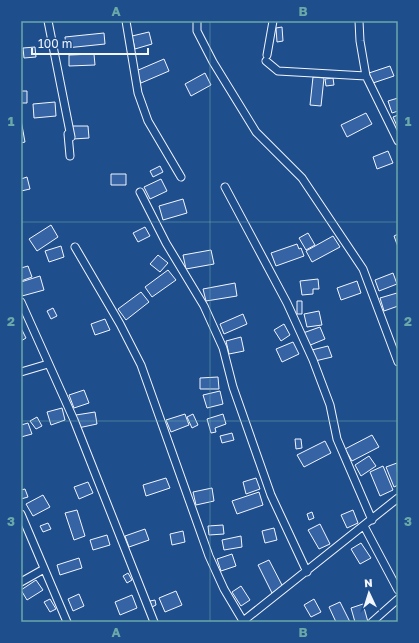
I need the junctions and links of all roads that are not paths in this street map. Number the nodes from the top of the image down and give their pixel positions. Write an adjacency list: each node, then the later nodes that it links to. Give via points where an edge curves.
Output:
1 (48, 21): 7 (street)
2 (126, 21): 11 (street, via 138,93 148,121)
3 (197, 21): 16 (street, via 197,31 213,62 256,132 302,178 363,269)
4 (273, 21): 6 (street, via 266,58 278,72)
5 (358, 21): 6 (street)
6 (366, 76): 9 (street)
7 (67, 120): 8 (street); 10 (street)
8 (71, 137)
9 (398, 141)
10 (70, 156)
11 (180, 177)
12 (225, 187): 21 (street, via 287,303 313,360 330,405 337,439)
13 (140, 192): 24 (street, via 166,243 204,306 223,348 232,387 271,495)
14 (75, 247): 28 (street, via 141,365 209,556 224,589)
15 (21, 302): 17 (street)
16 (398, 362)
17 (48, 364): 18 (street); 30 (street, via 74,420)
18 (21, 372)
19 (398, 498): 21 (street)
20 (21, 514): 23 (street)
21 (372, 520): 22 (street)
22 (364, 526): 24 (street); 26 (street)
23 (44, 569): 25 (street); 29 (street)
24 (306, 572): 28 (street)
25 (21, 582)
26 (398, 590)
27 (398, 599): 31 (street)
28 (243, 621)
29 (67, 622)
30 (154, 622)
31 (372, 622)

